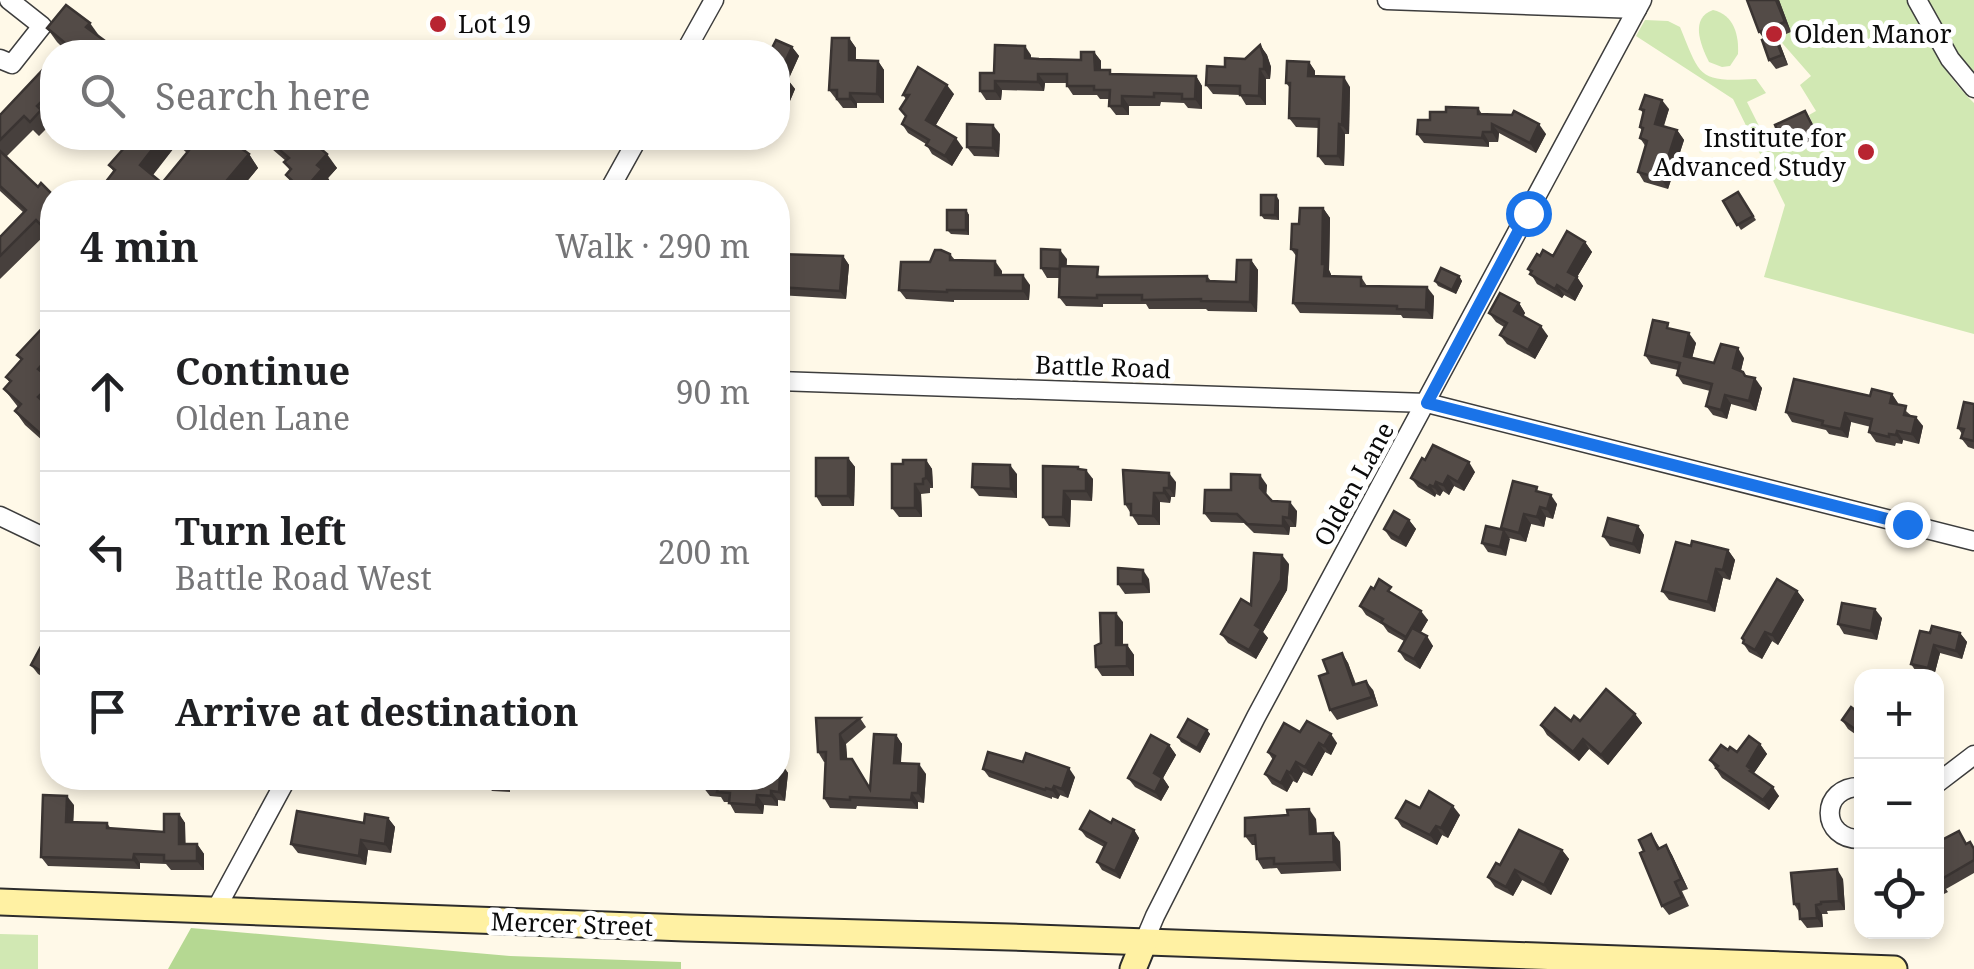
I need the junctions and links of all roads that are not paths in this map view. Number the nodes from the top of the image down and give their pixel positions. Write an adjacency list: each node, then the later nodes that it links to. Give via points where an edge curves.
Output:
1 (8, 0): 6 (street); 8 (street, via 42,26 12,64)
2 (714, 0): 7 (street)
3 (1387, 0): 5 (street)
4 (1917, 0): 9 (street)
5 (1640, 4): 13 (street, Olden Lane)
6 (0, 10)
7 (692, 40)
8 (0, 59)
9 (1974, 88)
10 (631, 150): 11 (street)
11 (615, 180)
12 (790, 382): 13 (street, Battle Road)
13 (1427, 403): 16 (street, Battle Road); 24 (street, Olden Lane)
14 (0, 516): 15 (street)
15 (40, 535)
16 (1974, 541)
17 (1974, 755): 18 (street)
18 (1944, 778)
19 (1854, 788): 21 (street, via 1834,798 1830,815 1843,836)
20 (281, 790): 23 (street)
21 (1854, 838)
22 (0, 902): 23 (main road, Mercer Street)
23 (216, 910): 24 (main road, Mercer Street)
24 (1144, 942): 25 (main road); 26 (main road, Mercer Street)
25 (1132, 969)
26 (1894, 969)

